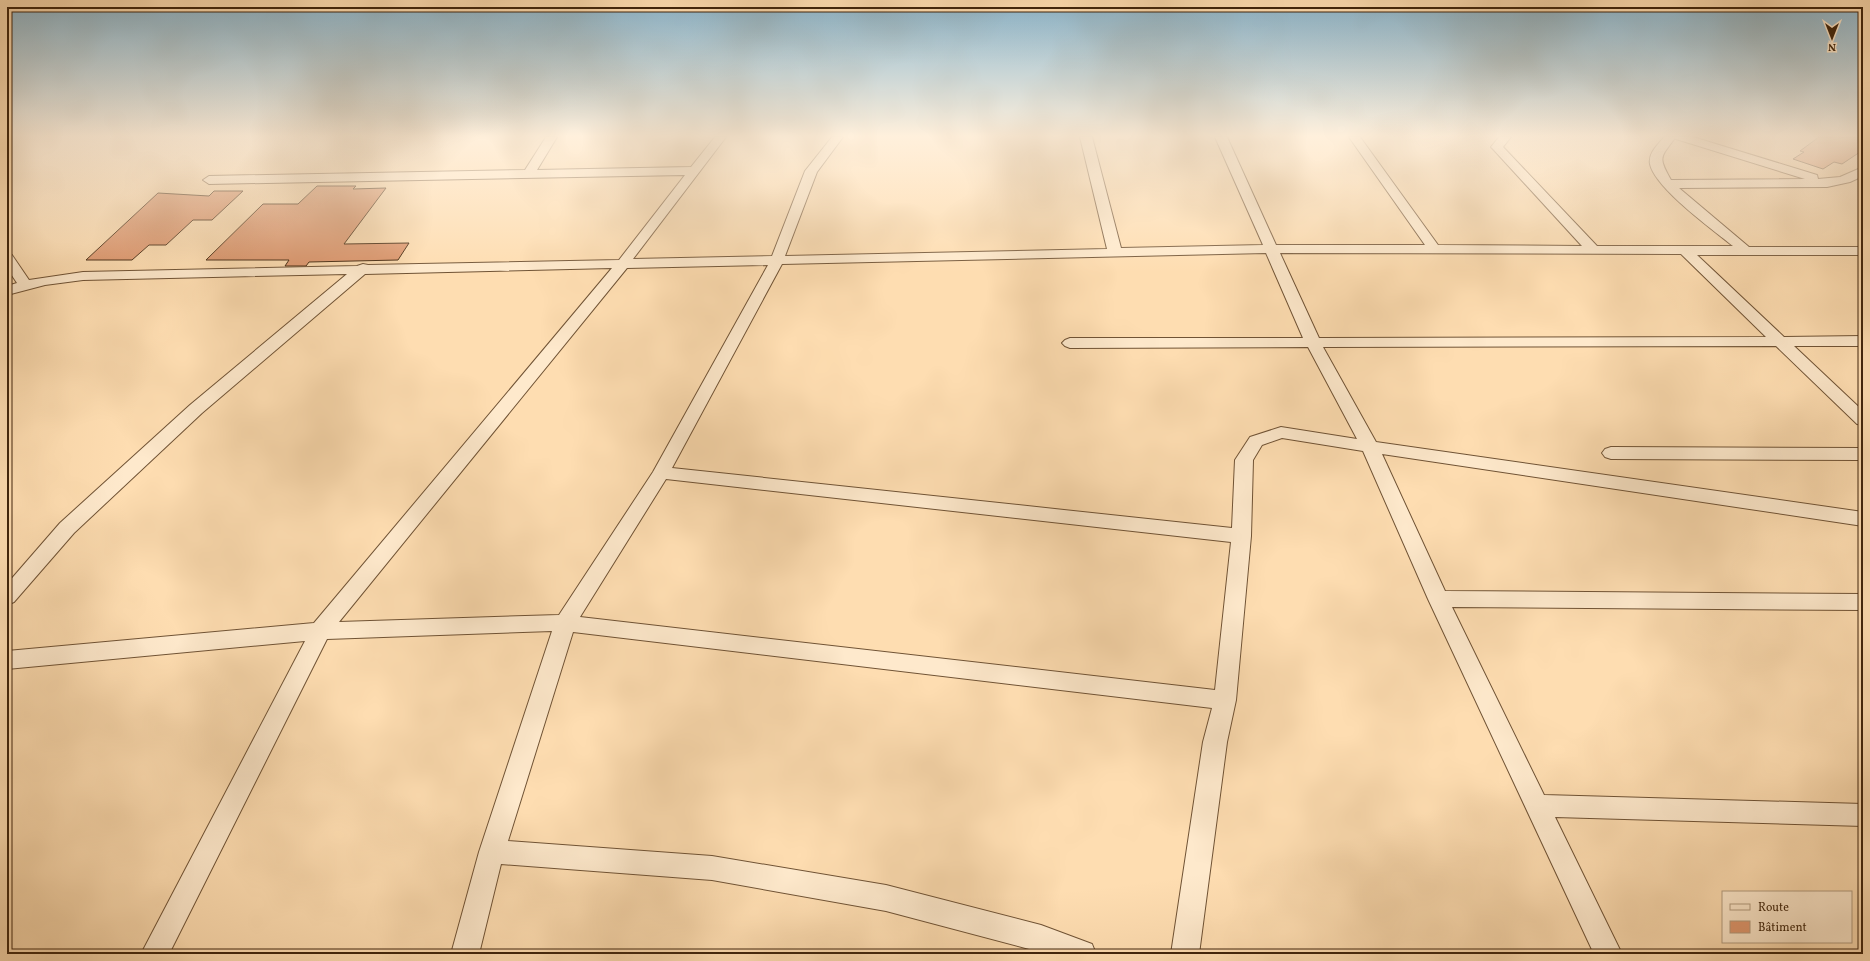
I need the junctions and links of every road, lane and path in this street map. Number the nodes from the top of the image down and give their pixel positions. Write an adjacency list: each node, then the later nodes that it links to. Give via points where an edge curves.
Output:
1 (686, 182): 18 (street)
2 (807, 182): 17 (street)
3 (1097, 182): 15 (street)
4 (1241, 182): 9 (street)
5 (1386, 182): 10 (street)
6 (1529, 182): 11 (street)
7 (1827, 182): 8 (street)
8 (1666, 184): 13 (street)
9 (1271, 249): 10 (street); 15 (street); 24 (street)
10 (1434, 250): 11 (street)
11 (1593, 250): 12 (street)
12 (1685, 251): 13 (street); 22 (street)
13 (1746, 251): 14 (street)
14 (1863, 251)
15 (1115, 253): 17 (street)
16 (7, 258): 20 (street)
17 (777, 260): 18 (street); 30 (street)
18 (622, 265): 19 (street); 37 (street)
19 (364, 268): 20 (street, via 83,276 53,278); 33 (street, via 196,409 68,528)
20 (25, 284): 21 (street)
21 (7, 291)
22 (1780, 341): 23 (street); 24 (street); 26 (street)
23 (1863, 341)
24 (1313, 342): 25 (street); 27 (street)
25 (1070, 343)
26 (1863, 420)
27 (1370, 447): 31 (street); 32 (street, via 1281,432 1256,441 1244,460); 34 (street)
28 (1611, 453): 29 (street)
29 (1863, 454)
30 (661, 473): 32 (street); 36 (street)
31 (1863, 519)
32 (1241, 536): 39 (street)
33 (7, 598)
34 (1438, 599): 35 (street); 40 (street)
35 (1863, 602)
36 (565, 623): 37 (street); 39 (street); 42 (street)
37 (320, 631): 38 (street); 43 (street)
38 (7, 660)
39 (1225, 700): 46 (street, via 1215,742)
40 (1538, 806): 41 (street); 47 (street)
41 (1863, 815)
42 (492, 852): 44 (street); 45 (street, via 712,868 886,898 1041,938)
43 (156, 954)
44 (465, 954)
45 (1082, 954)
46 (1185, 954)
47 (1608, 954)

